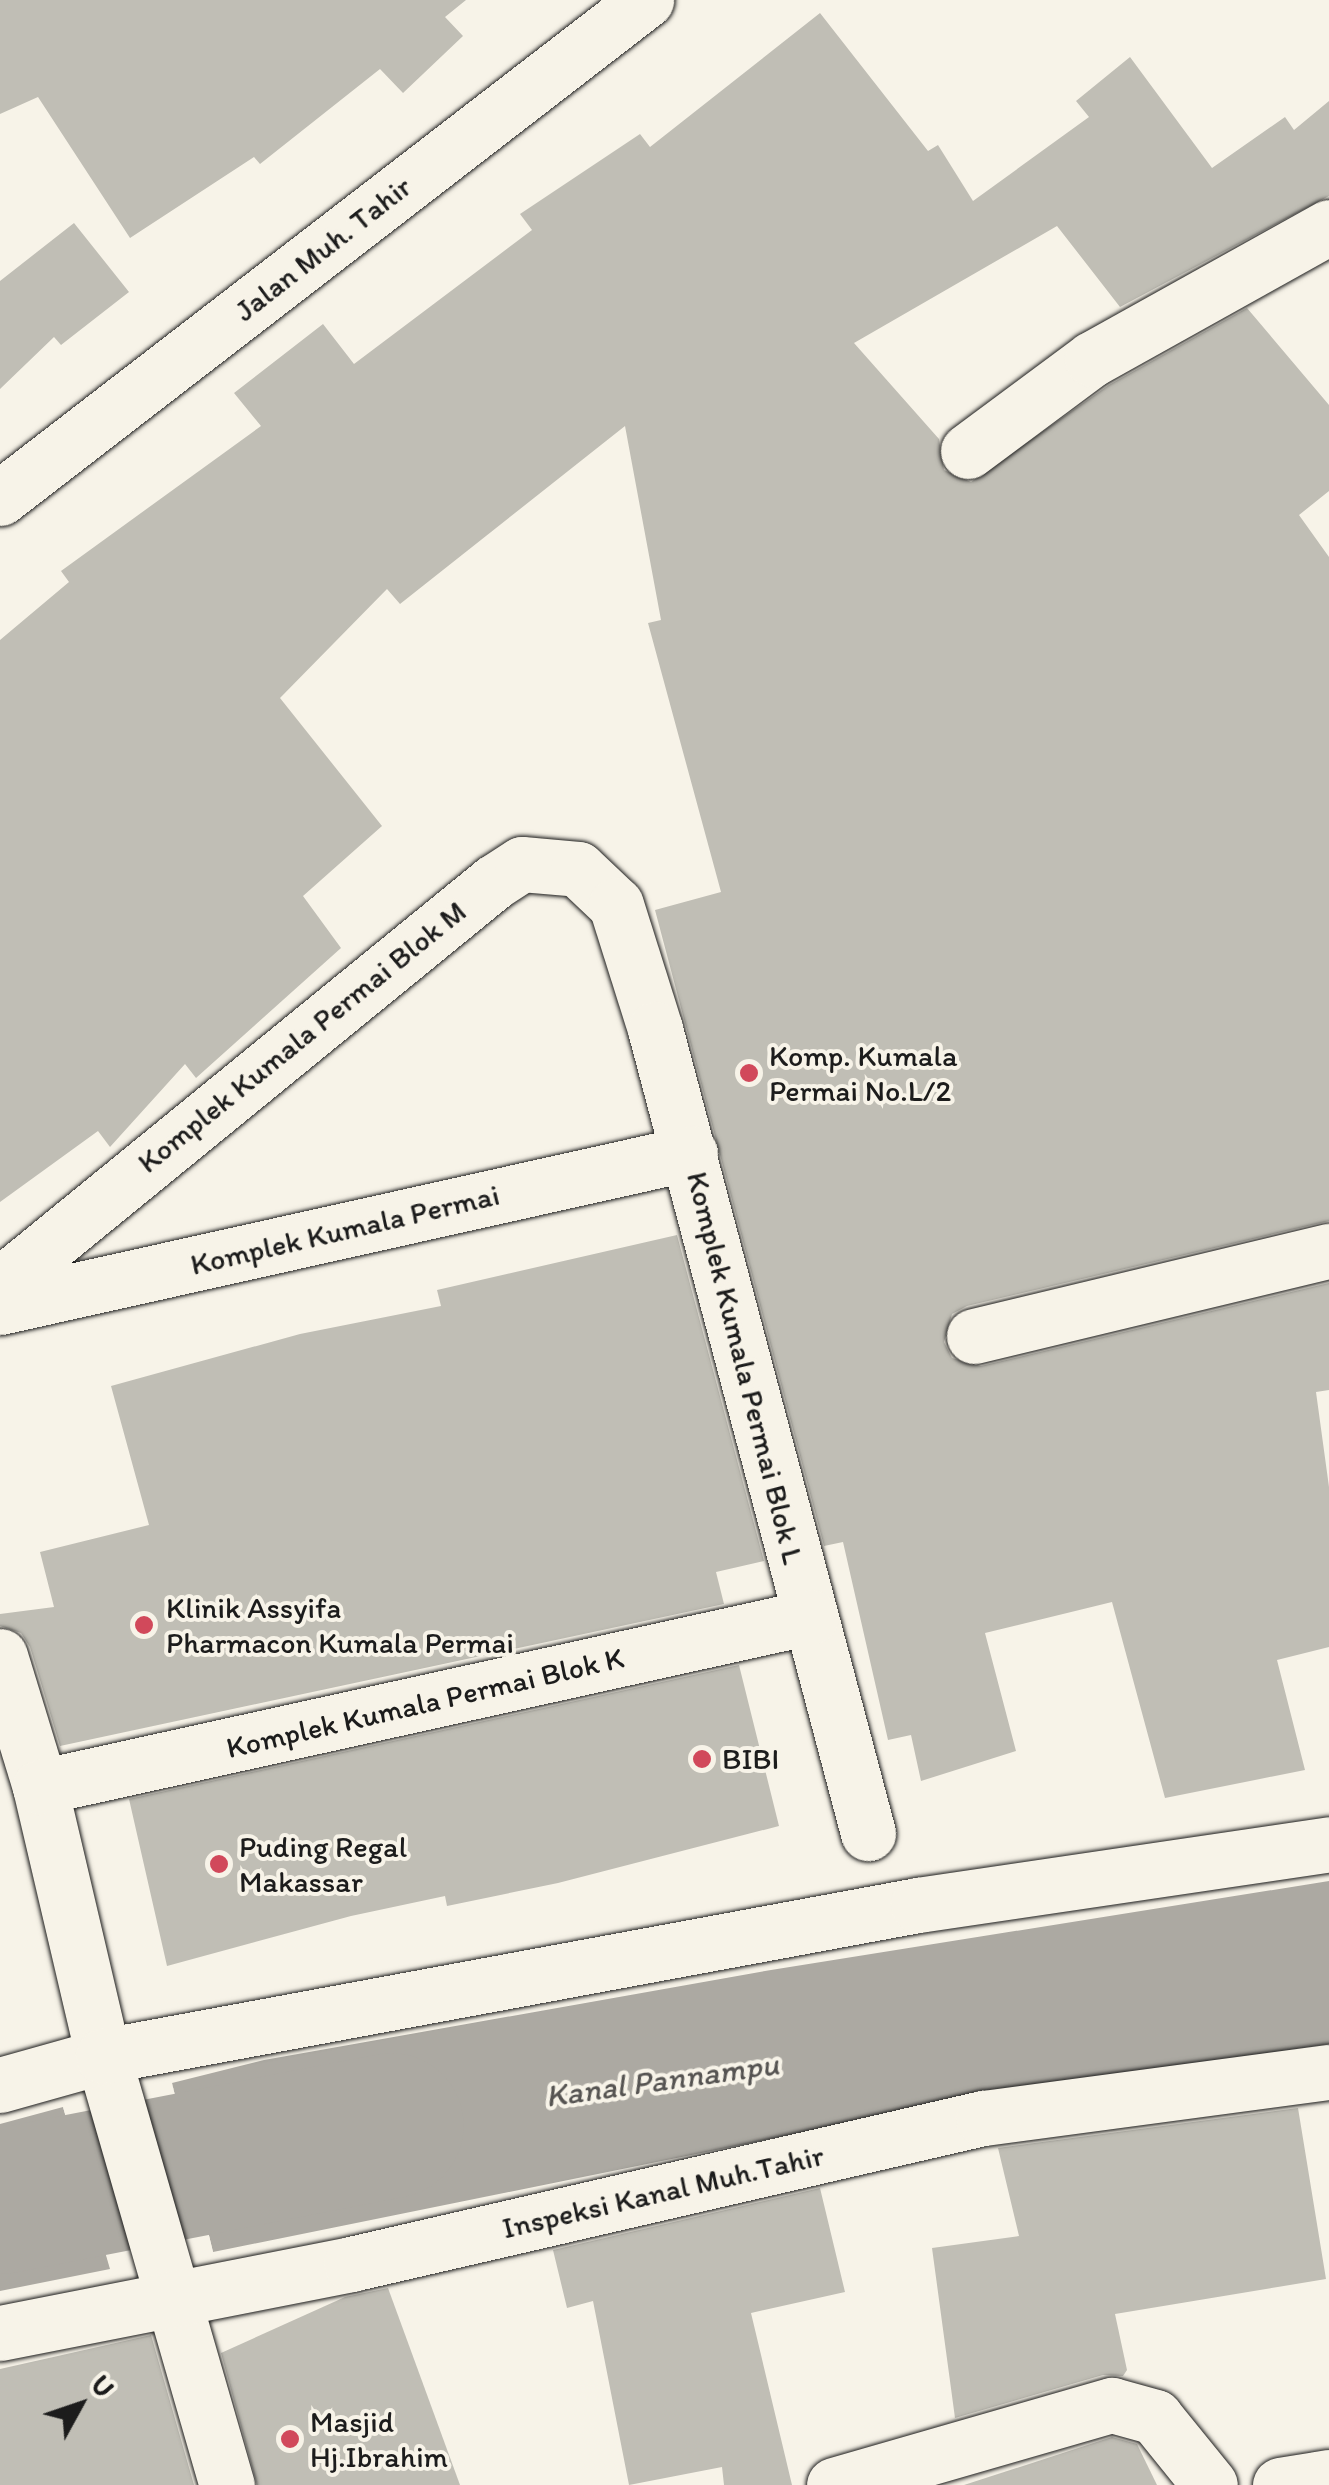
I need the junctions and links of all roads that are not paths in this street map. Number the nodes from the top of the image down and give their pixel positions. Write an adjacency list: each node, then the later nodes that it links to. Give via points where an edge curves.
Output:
1 (646, 0): 4 (street, Jalan Muh. Tahir)
2 (1329, 227): 3 (street, via 1092,359)
3 (968, 451)
4 (0, 498)
5 (616, 905): 6 (street, Komplek Kumala Permai Blok L); 8 (street, Komplek Kumala Permai Blok M, via 578,868 522,864)
6 (690, 1153): 9 (street, Komplek Kumala Permai); 11 (street, Komplek Kumala Permai Blok L)
7 (1329, 1251): 10 (street)
8 (0, 1285)
9 (0, 1307)
10 (974, 1336)
11 (810, 1617): 13 (street, Komplek Kumala Permai Blok K); 14 (street, Komplek Kumala Permai Blok L)
12 (0, 1656): 13 (street)
13 (40, 1787): 17 (street)
14 (868, 1833)
15 (1329, 1844): 17 (street, via 918,1905)
16 (1329, 2072): 19 (street, Inspeksi Kanal Muh.Tahir, via 983,2118 370,2260)
17 (110, 2076): 18 (street); 19 (street)
18 (0, 2085)
19 (172, 2287): 20 (street, Inspeksi Kanal Muh.Tahir); 22 (street)
20 (0, 2333)
21 (1329, 2476): 25 (street)
22 (228, 2485)
23 (834, 2485): 24 (street, via 1112,2405 1155,2418)
24 (1210, 2485)
25 (1280, 2485)

